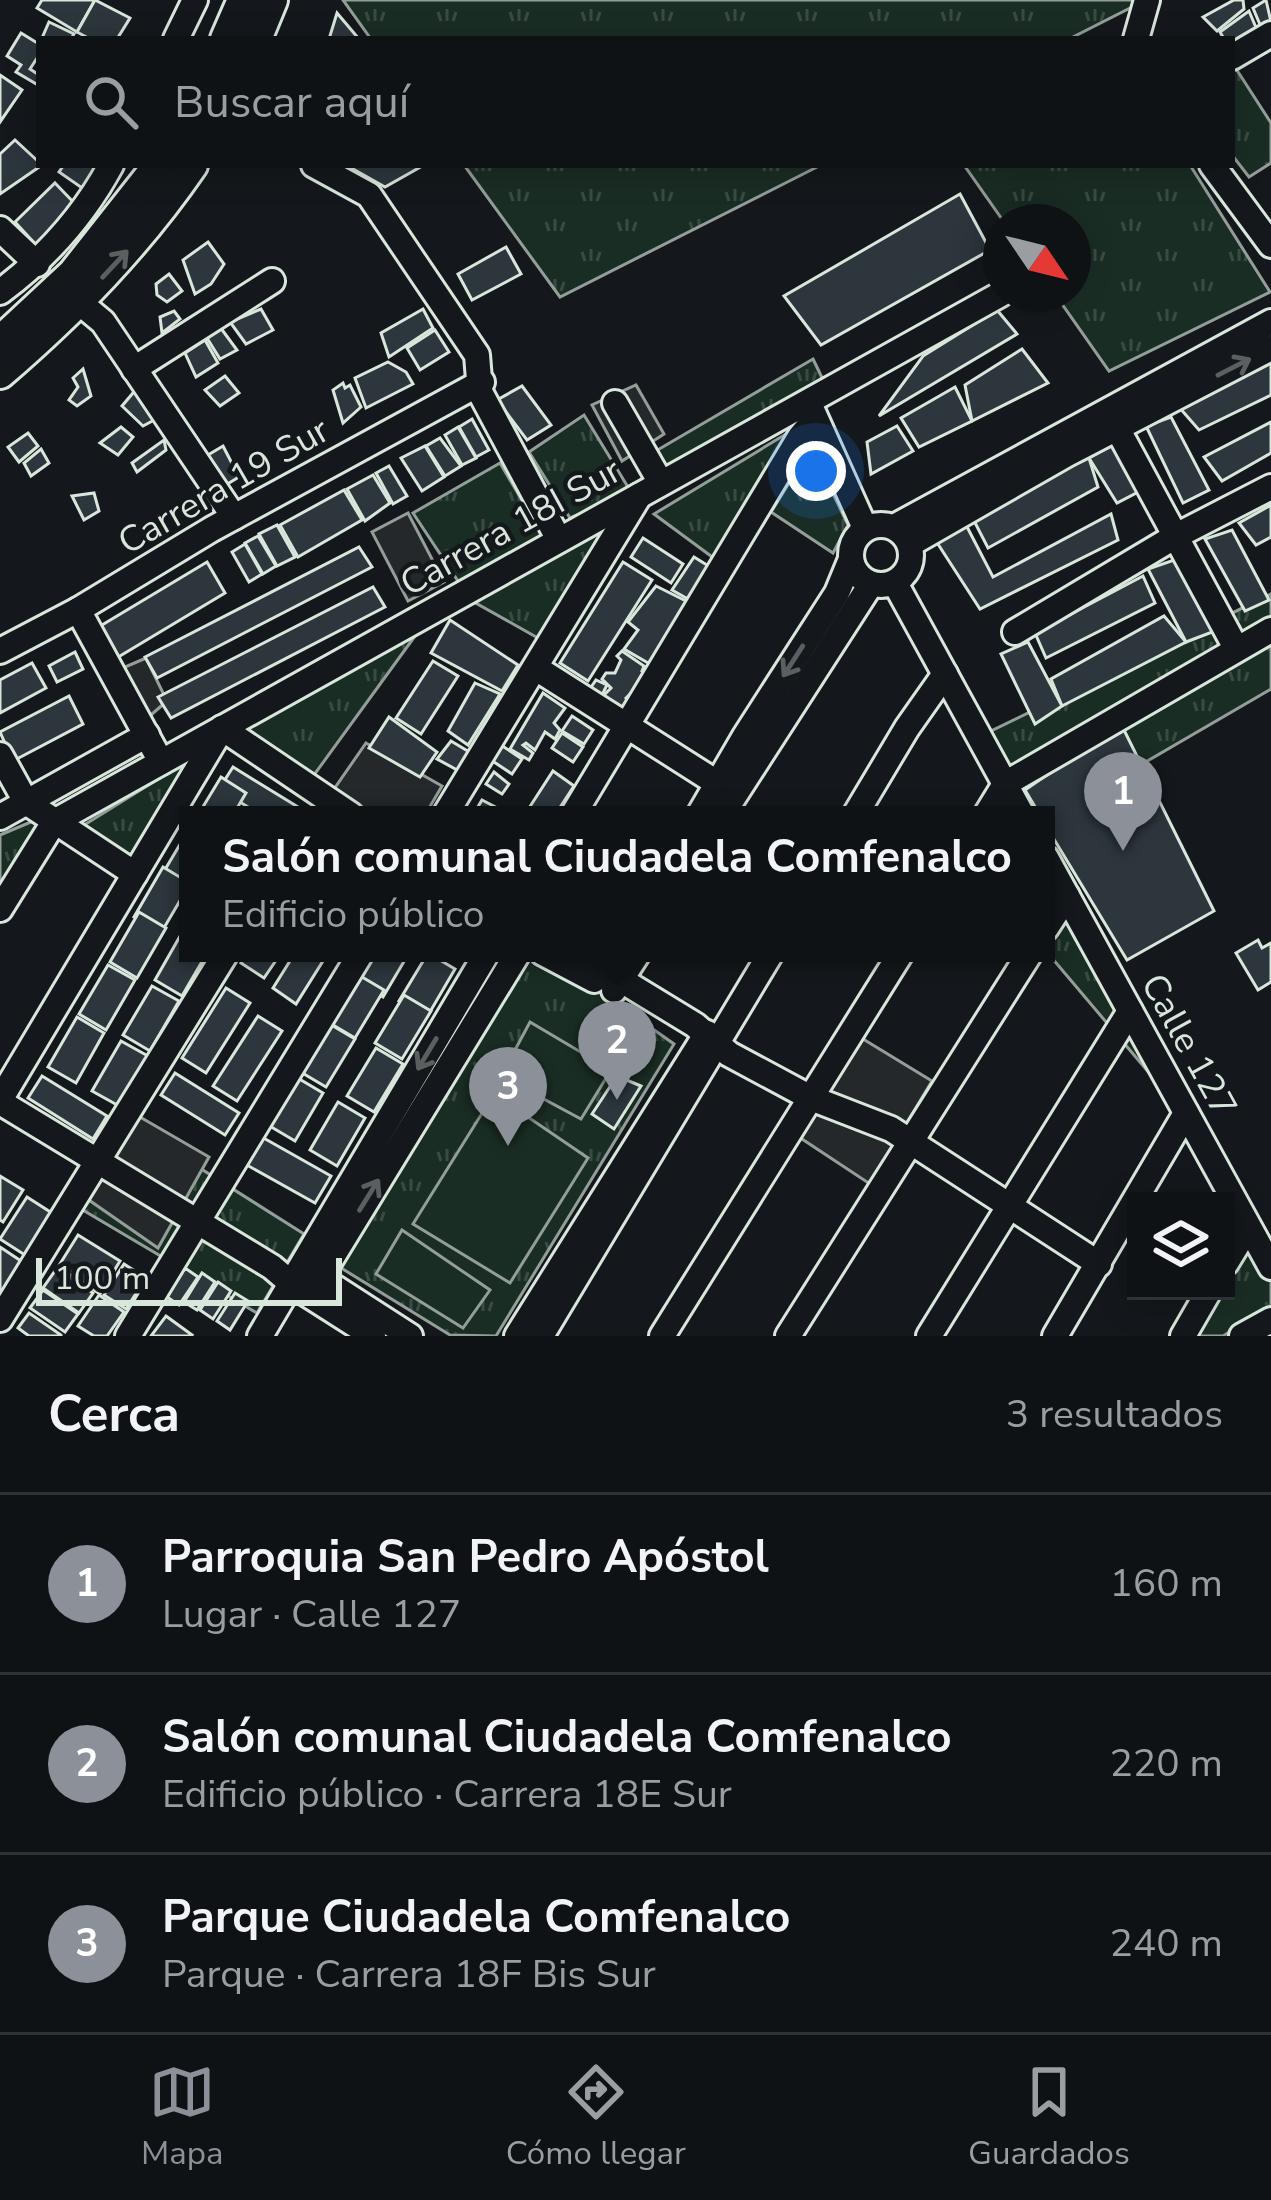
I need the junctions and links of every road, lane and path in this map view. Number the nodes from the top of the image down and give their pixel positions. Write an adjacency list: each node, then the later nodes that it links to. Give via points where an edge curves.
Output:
1 (195, 0): 6 (street)
2 (243, 0): 7 (main road)
3 (272, 0): 8 (main road)
4 (1147, 0): 9 (street)
5 (1271, 34): 10 (street)
6 (177, 36)
7 (227, 36)
8 (257, 36)
9 (1137, 36)
10 (1235, 55)
11 (109, 168): 18 (street)
12 (157, 168): 24 (main road, via 73,274)
13 (190, 168): 21 (main road, one-way to 13)
14 (320, 168): 28 (street, via 369,195 477,355)
15 (1214, 168): 17 (street)
16 (0, 229): 18 (street)
17 (1271, 245)
18 (37, 264): 20 (street)
19 (272, 280): 26 (street)
20 (0, 292)
21 (80, 302): 26 (street); 27 (main road)
22 (983, 305): 30 (street, Carrera 18I Sur)
23 (1271, 322): 36 (street)
24 (0, 342)
25 (1271, 348): 31 (street, one-way to 25)
26 (134, 369): 34 (street)
27 (0, 374)
28 (482, 382): 34 (street, Carrera 19 Sur); 38 (street, via 509,453)
29 (615, 403): 33 (street)
30 (812, 410): 33 (street, Carrera 18I Sur); 35 (street); 49 (street)
31 (1117, 428): 36 (street); 37 (street)
32 (1271, 487): 37 (street)
33 (650, 490): 38 (street, Carrera 18I Sur); 46 (street)
34 (234, 517): 41 (street, Carrera 19 Sur)
35 (865, 528): 36 (street); 39 (street)
36 (902, 535): 40 (street, via 908,570)
37 (1176, 536): 43 (street); 44 (street)
38 (559, 540): 48 (street, Carrera 18I Sur)
39 (851, 560): 40 (street, via 858,575); 54 (street, one-way to 54)
40 (883, 583): 47 (street); 61 (street)
41 (78, 610): 45 (street, Carrera 19 Sur); 50 (street)
42 (1271, 629): 44 (street); 55 (street)
43 (1016, 632)
44 (1236, 648): 51 (street)
45 (0, 651)
46 (536, 668): 49 (street); 58 (street)
47 (945, 674): 55 (street); 62 (street)
48 (222, 728): 53 (street, Carrera 18I Sur); 57 (street); 67 (street)
49 (628, 728): 54 (street); 59 (street)
50 (147, 735): 53 (street); 56 (street)
51 (1052, 754)
52 (0, 755): 56 (street)
53 (161, 762): 66 (street, Carrera 18I Sur)
54 (717, 783): 60 (street)
55 (1005, 784): 63 (street); 64 (street)
56 (26, 802): 65 (street); 66 (street)
57 (317, 806)
58 (451, 806)
59 (579, 806)
60 (705, 806)
61 (728, 806)
62 (860, 806)
63 (992, 806)
64 (1017, 806)
65 (0, 817)
66 (54, 822): 67 (street); 70 (street)
67 (135, 874): 84 (street)
68 (1055, 875): 69 (street, Calle 127)
69 (1066, 896): 71 (street); 81 (street, Calle 127)
70 (0, 909)
71 (1055, 914)
72 (220, 962): 87 (street)
73 (356, 962): 89 (street)
74 (482, 962): 94 (street, one-way to 94)
75 (512, 962): 94 (street, one-way to 75)
76 (570, 962): 80 (street)
77 (765, 962): 82 (street)
78 (895, 962): 83 (street)
79 (1024, 962): 86 (street)
80 (610, 975): 82 (street)
81 (1130, 1011): 85 (street, Calle 127); 88 (street)
82 (713, 1046): 83 (street); 101 (street); 102 (street)
83 (811, 1098): 86 (street); 103 (street)
84 (0, 1101): 87 (street)
85 (1186, 1113): 90 (street, Calle 127); 92 (street)
86 (910, 1141): 88 (street); 104 (street)
87 (98, 1161): 89 (street); 96 (street)
88 (1012, 1207): 92 (street); 105 (street)
89 (198, 1222): 94 (street); 99 (street)
90 (1248, 1226): 91 (street); 93 (street, Calle 127)
91 (1235, 1248)
92 (1099, 1264): 106 (street)
93 (1271, 1268)
94 (306, 1281): 98 (street); 100 (street)
95 (1204, 1300): 107 (street)
96 (0, 1319)
97 (1271, 1320): 108 (street)
98 (392, 1334)
99 (128, 1336)
100 (260, 1336)
101 (517, 1336)
102 (541, 1336)
103 (662, 1336)
104 (788, 1336)
105 (929, 1336)
106 (1055, 1336)
107 (1183, 1336)
108 (1242, 1336)

